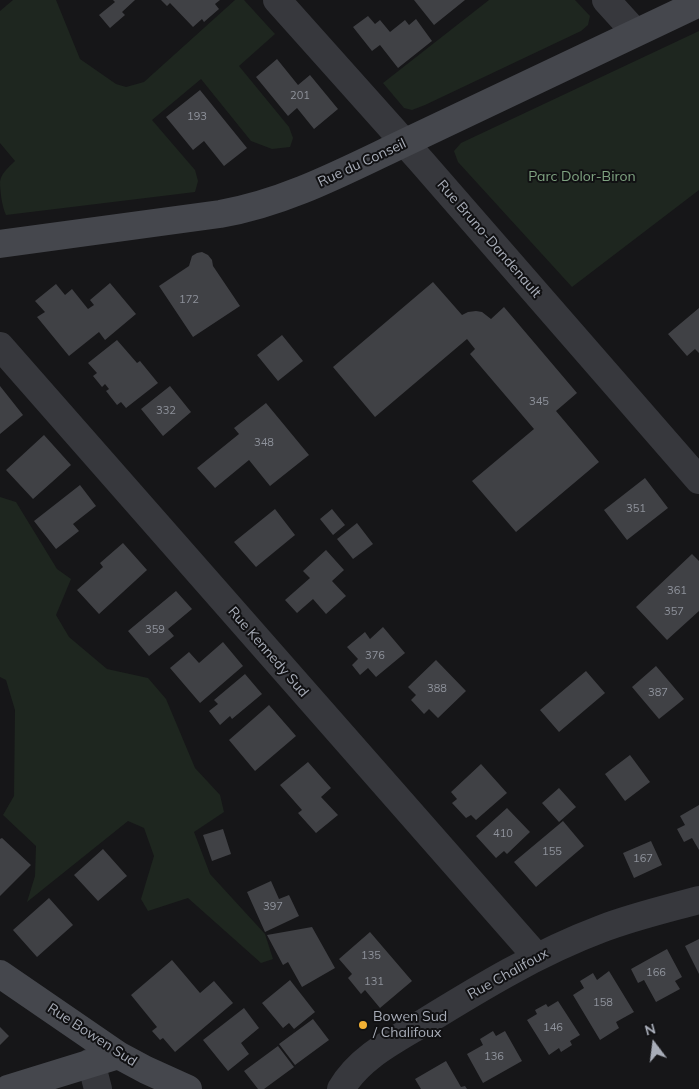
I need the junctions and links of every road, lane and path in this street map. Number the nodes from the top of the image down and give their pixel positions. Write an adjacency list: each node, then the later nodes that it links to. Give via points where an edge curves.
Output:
1 (277, 0): 5 (street, Rue Bruno-Dandenault)
2 (606, 0): 4 (street)
3 (699, 3): 4 (street, Rue du Conseil)
4 (635, 32): 5 (street, Rue du Conseil)
5 (404, 143): 6 (street, Rue du Conseil, via 301,190 245,210); 8 (street, Rue Bruno-Dandenault)
6 (0, 244)
7 (0, 346): 10 (street, Rue Kennedy Sud)
8 (699, 480)
9 (699, 900): 10 (street, Rue Chalifoux, via 602,928)
10 (536, 957): 17 (street, Rue Chalifoux, via 379,1050 355,1069)
11 (0, 974): 12 (street, Rue Bowen Sud)
12 (118, 1055): 13 (street); 16 (street, Rue Bowen Sud)
13 (91, 1062): 14 (street); 15 (street)
14 (8, 1089)
15 (98, 1089)
16 (188, 1089)
17 (341, 1089)

